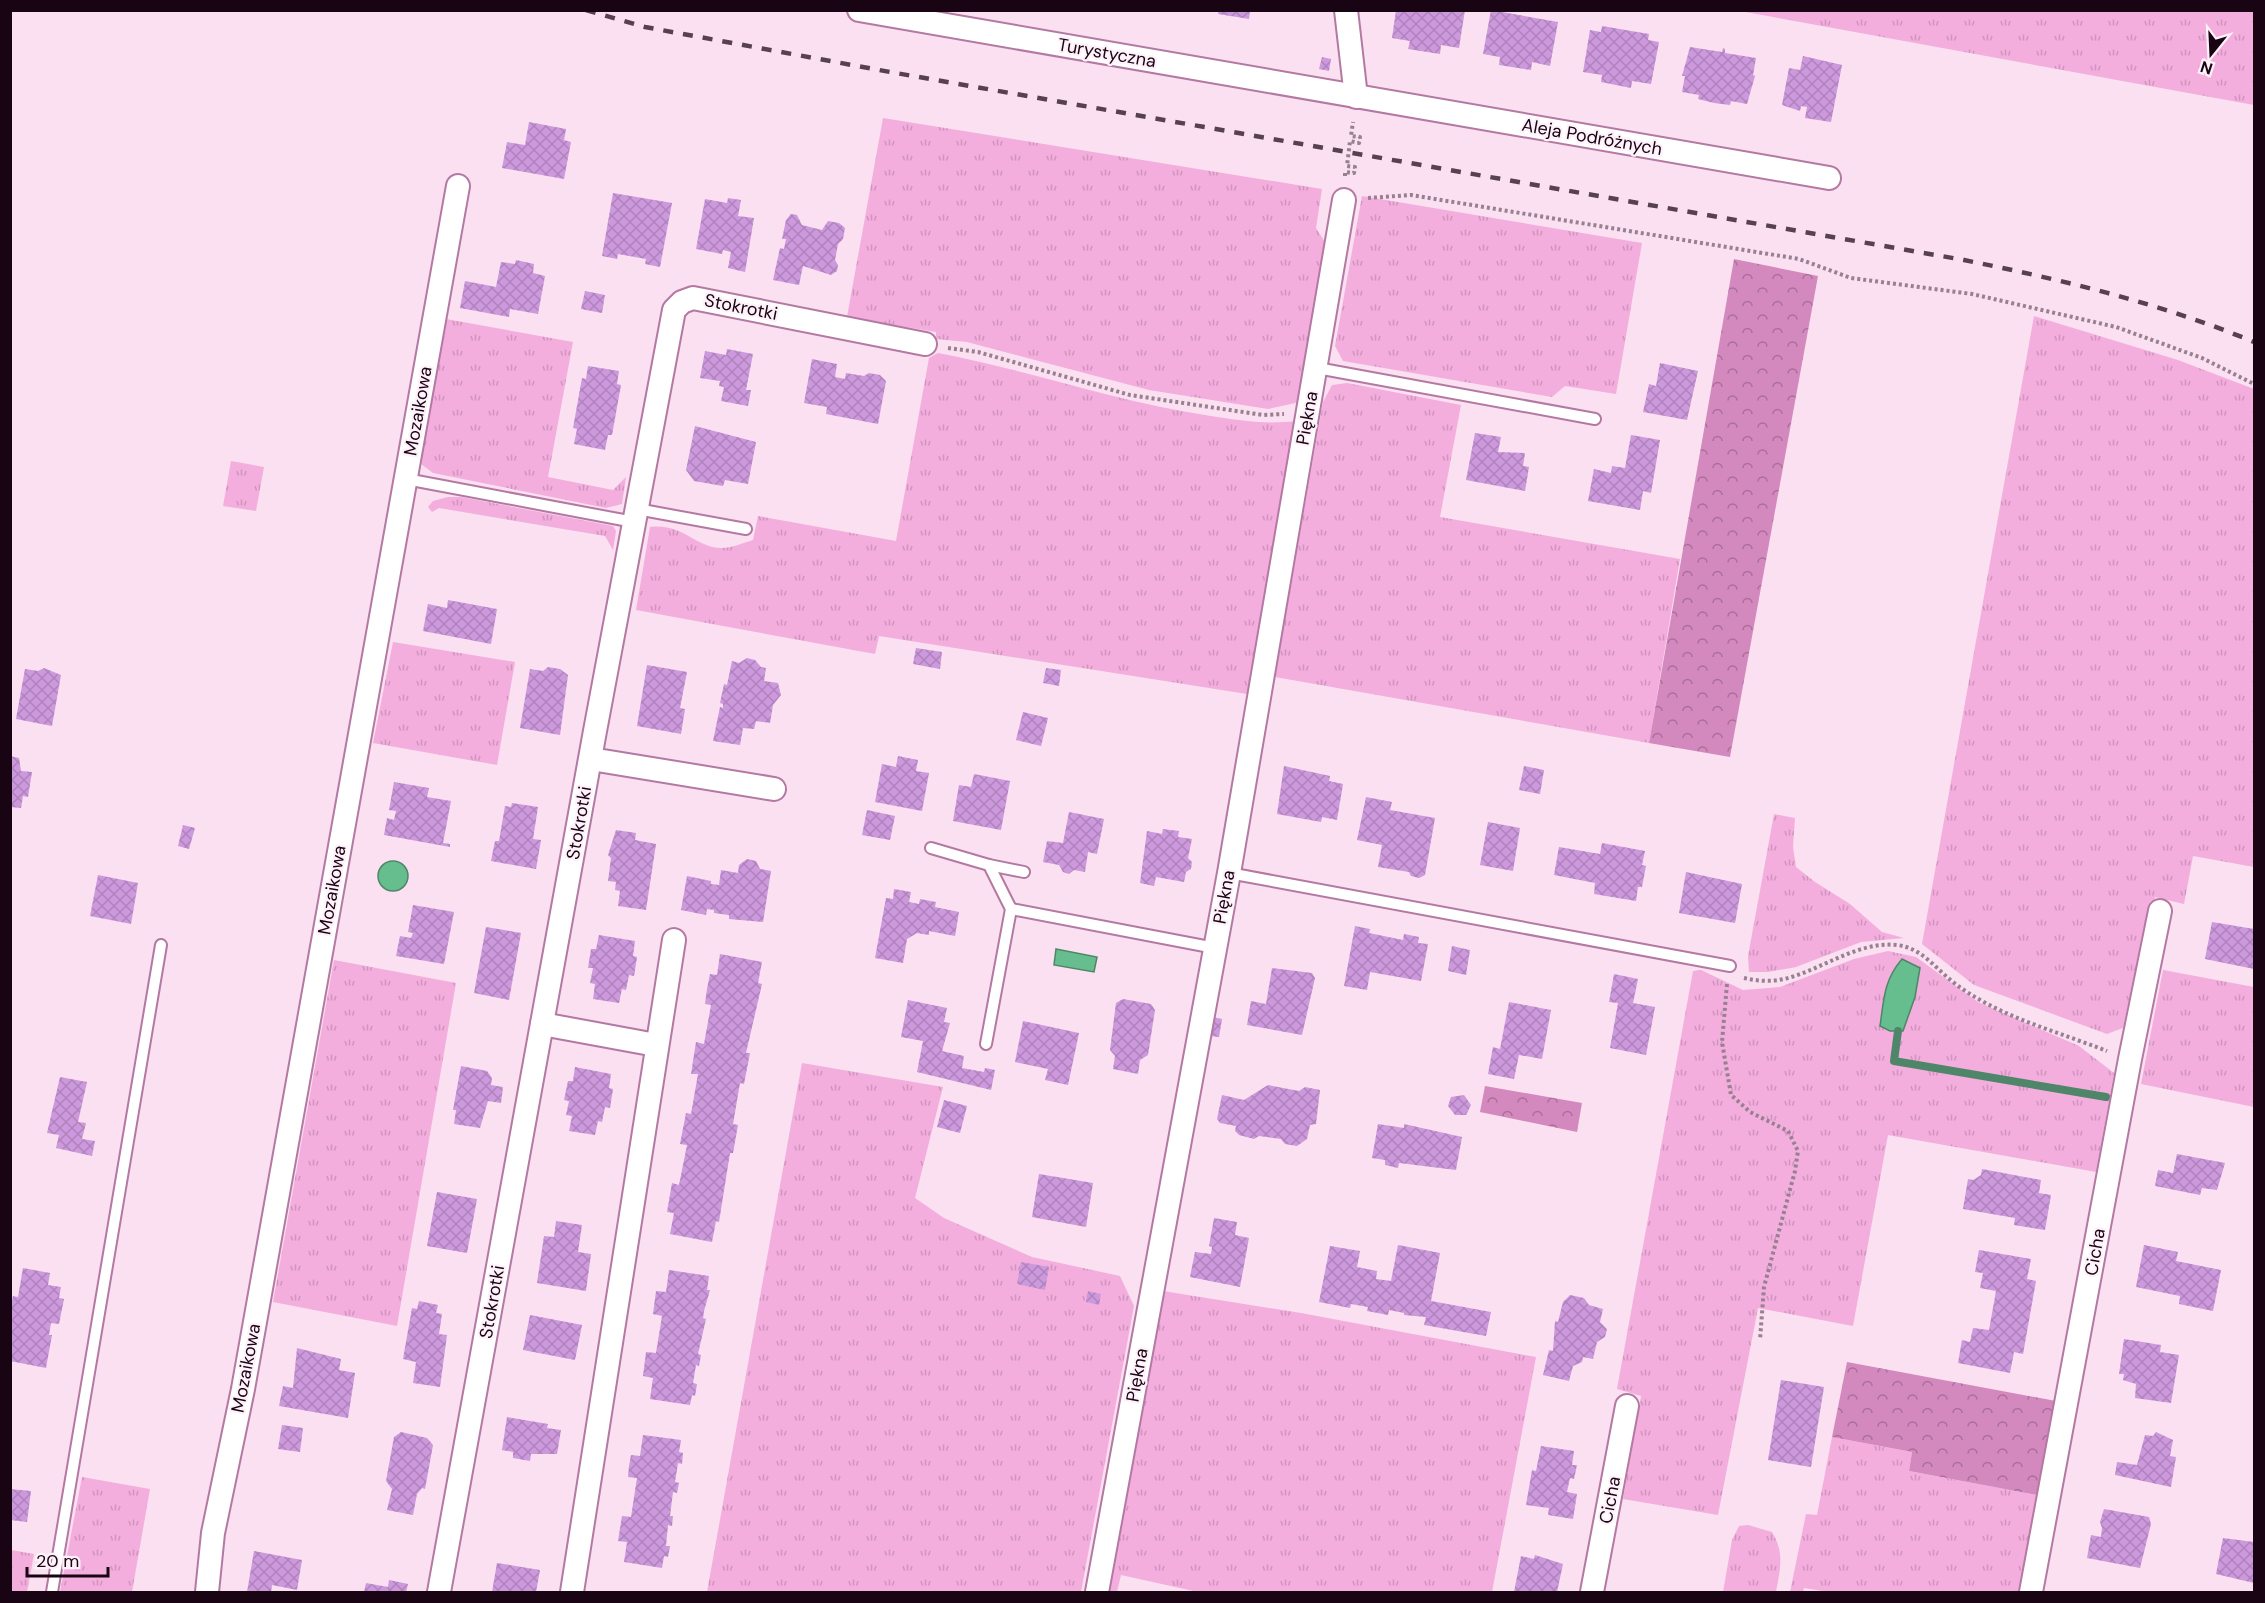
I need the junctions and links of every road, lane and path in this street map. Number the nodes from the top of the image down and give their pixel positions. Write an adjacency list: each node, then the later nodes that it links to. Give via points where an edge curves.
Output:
1 (859, 10): 3 (street, Turystyczna)
2 (1346, 11): 3 (street)
3 (1356, 97): 6 (street, Aleja Podróżnych)
4 (1353, 128): 5 (path, via 1351,136 1360,137 1359,143 1350,141)
5 (1349, 152)
6 (1829, 178)
7 (458, 186): 14 (street, Mozaikowa)
8 (1344, 200): 10 (street, Piękna); 11 (path, via 1411,195 1799,259 1851,278 1972,294 2116,327 2202,358)
9 (925, 344): 12 (path, via 978,352 1130,395 1263,415); 15 (street, Stokrotki, via 693,298 682,302 672,318)
10 (1317, 368): 12 (street, Piękna); 13 (lane)
11 (2254, 384)
12 (1308, 412): 22 (street, Piękna)
13 (1594, 419)
14 (406, 479): 15 (lane); 36 (street, Mozaikowa, via 243,1389 213,1533)
15 (635, 515): 16 (lane); 17 (street, Stokrotki)
16 (746, 529)
17 (591, 759): 18 (street); 29 (street, Stokrotki)
18 (774, 789)
19 (931, 848): 20 (lane)
20 (989, 865): 21 (lane); 23 (lane)
21 (1024, 872)
22 (1229, 873): 27 (street, Piękna); 28 (lane)
23 (1011, 909): 27 (lane); 30 (lane)
24 (2160, 911): 32 (street, Cicha)
25 (674, 940): 31 (street)
26 (161, 945): 35 (lane)
27 (1215, 948): 39 (street, Piękna)
28 (1730, 966): 32 (path, via 1743,978 1785,979 1880,945 1899,945 1918,950 1954,983 2004,1011); 33 (path, via 1722,1042 1731,1095 1750,1112 1788,1131 1798,1152 1764,1287)
29 (542, 1024): 31 (street); 37 (street, Stokrotki)
30 (986, 1044)
31 (656, 1045): 38 (street)
32 (2130, 1059): 41 (street, Cicha)
33 (1760, 1340)
34 (1627, 1407): 40 (street, Cicha)
35 (52, 1593)
36 (207, 1593)
37 (439, 1593)
38 (572, 1593)
39 (1097, 1593)
40 (1592, 1593)
41 (2031, 1593)

